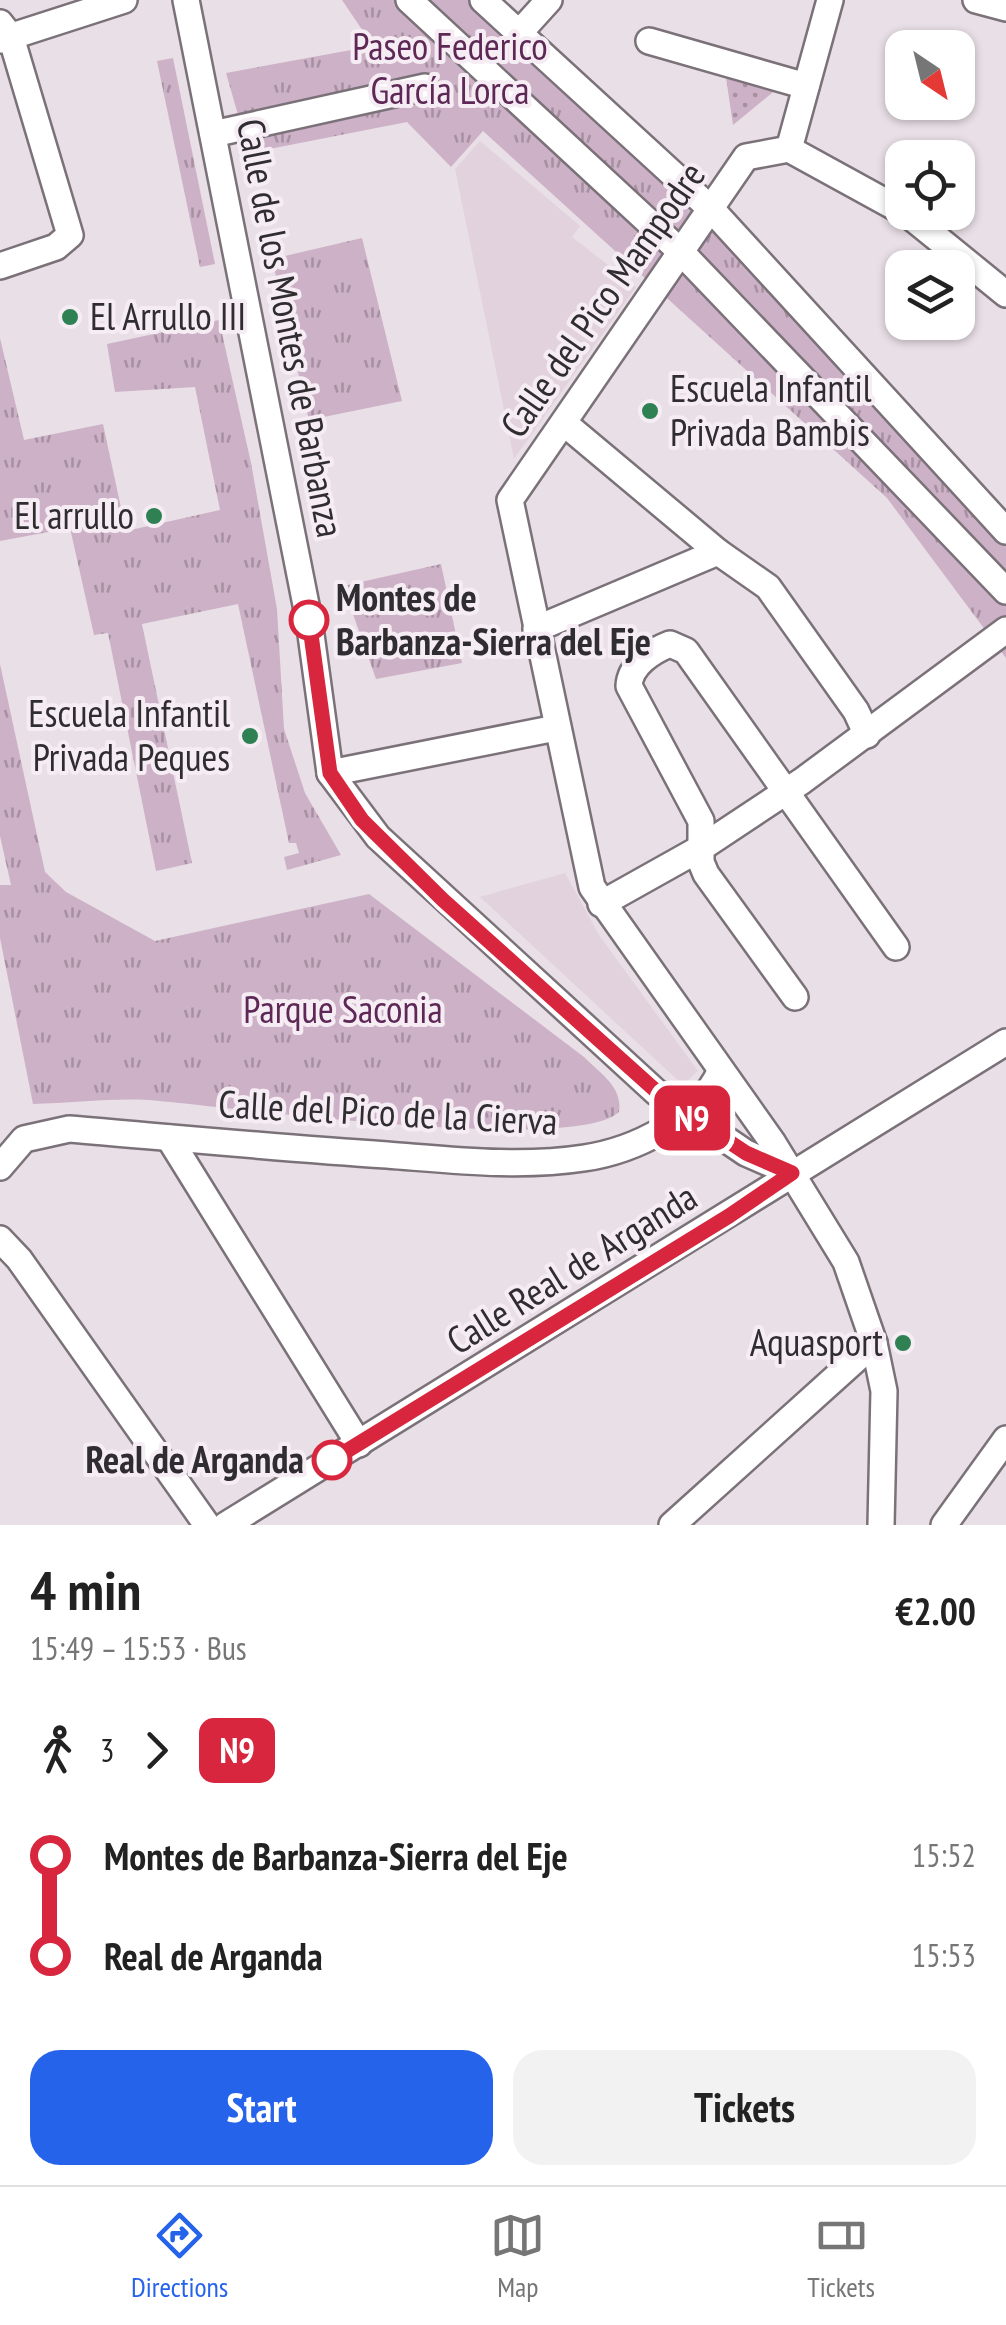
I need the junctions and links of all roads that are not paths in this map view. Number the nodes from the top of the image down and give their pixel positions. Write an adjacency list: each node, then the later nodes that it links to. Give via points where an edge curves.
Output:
1 (124, 0): 10 (street)
2 (186, 0): 14 (street, Calle de los Montes de Barbanza)
3 (409, 0): 19 (street)
4 (483, 0): 9 (street)
5 (549, 0): 9 (street)
6 (830, 0): 12 (street)
7 (976, 0): 8 (street)
8 (1006, 8)
9 (520, 32): 17 (street)
10 (4, 34): 20 (street, via 70,236)
11 (649, 40): 12 (street)
12 (806, 86): 15 (street)
13 (425, 87): 14 (street)
14 (213, 134): 30 (street, Calle de los Montes de Barbanza, via 309,620)
15 (788, 149): 16 (street); 17 (street, Calle del Pico Mampodre, via 746,157)
16 (885, 202)
17 (712, 210): 19 (street, Calle del Pico Mampodre); 23 (street)
18 (926, 230): 21 (street)
19 (681, 252): 22 (street, Calle del Pico Mampodre); 25 (street)
20 (0, 266)
21 (1006, 294)
22 (564, 423): 24 (street); 26 (street, Calle del Pico Mampodre, via 510,500)
23 (1006, 532)
24 (718, 552): 26 (street); 29 (street, via 768,587)
25 (1006, 592)
26 (536, 629): 28 (street)
27 (1006, 630): 29 (street)
28 (556, 728): 30 (street); 33 (street, via 585,869)
29 (867, 736): 31 (street)
30 (330, 773): 38 (street, Calle de los Montes de Barbanza, via 362,820 443,900)
31 (787, 791): 32 (street); 32 (street, via 686,651 661,647 635,666 629,686 702,821); 34 (street)
32 (700, 848): 33 (street); 35 (street, via 706,874)
33 (601, 904): 37 (street)
34 (896, 948)
35 (795, 997)
36 (1006, 1042): 41 (street, Calle Real de Arganda)
37 (720, 1072): 38 (street, Calle del Pico de la Cierva); 41 (street)
38 (684, 1113): 39 (street, Calle del Pico de la Cierva, via 626,1148 534,1162); 41 (street, Calle de los Montes de Barbanza)
39 (169, 1138): 40 (street, Calle del Pico de la Cierva, via 69,1129 24,1140); 45 (street)
40 (0, 1167)
41 (792, 1173): 43 (street, via 839,1247); 45 (street, Calle Real de Arganda)
42 (0, 1239): 46 (street)
43 (874, 1343): 48 (street); 49 (street, via 884,1390)
44 (1006, 1439): 50 (street)
45 (359, 1444): 47 (street, Calle Real de Arganda)
46 (207, 1525)
47 (226, 1525)
48 (672, 1525)
49 (882, 1525)
50 (944, 1525)

